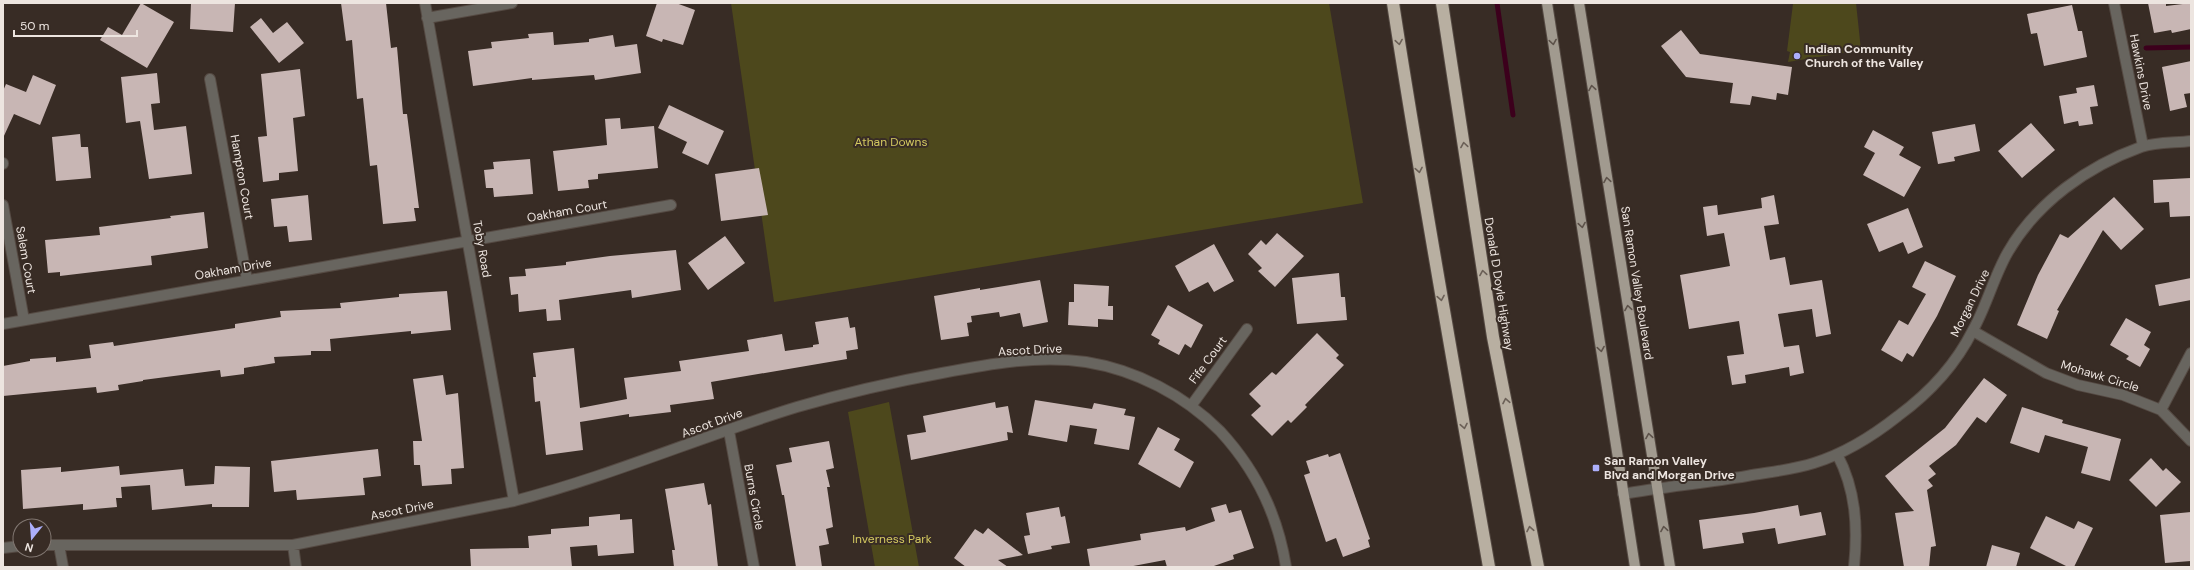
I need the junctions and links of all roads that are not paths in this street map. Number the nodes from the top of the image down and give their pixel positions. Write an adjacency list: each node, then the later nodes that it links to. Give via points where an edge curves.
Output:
1 (424, 3): 8 (street, Toby Road)
2 (512, 3): 8 (street)
3 (1393, 3): 36 (highway, one-way to 36, via 1449,350)
4 (1442, 3): 37 (highway, Donald D Doyle Highway, one-way to 4, via 1493,337)
5 (1547, 3): 27 (main road, one-way to 27)
6 (1579, 3): 26 (main road, San Ramon Valley Boulevard, one-way to 6)
7 (2114, 3): 11 (street, Hawkins Drive)
8 (427, 18): 14 (street, Toby Road)
9 (210, 79): 15 (street, Hampton Court)
10 (2191, 141): 11 (street, Morgan Drive)
11 (2142, 146): 19 (street, Morgan Drive, via 2090,171 2064,188 2040,210 2009,251)
12 (3, 205): 16 (street, Salem Court)
13 (671, 205): 14 (street, Oakham Court)
14 (468, 241): 15 (street, Oakham Drive); 28 (street, Toby Road)
15 (247, 280): 16 (street, Oakham Drive)
16 (24, 320): 17 (street, Oakham Drive)
17 (3, 324)
18 (1247, 329): 21 (street, Fife Court)
19 (1973, 331): 22 (street, Mohawk Circle, via 2046,373 2078,385 2123,395); 25 (street, Morgan Drive, via 1948,367 1915,403 1877,431)
20 (2191, 353): 22 (street)
21 (1191, 406): 23 (street, Ascot Drive, via 1150,382 1112,367 1041,359 961,369 880,385 797,407); 35 (street, Ascot Drive, via 1224,436 1250,468 1270,506)
22 (2161, 410): 24 (street, Mohawk Circle)
23 (729, 431): 28 (street, Ascot Drive, via 593,478); 34 (street, Burns Circle)
24 (2191, 441)
25 (1837, 454): 26 (street, Morgan Drive, via 1794,468); 40 (street, via 1850,487 1856,519)
26 (1657, 489): 27 (street, Morgan Drive); 39 (main road, San Ramon Valley Boulevard, one-way to 26)
27 (1623, 494): 38 (main road)
28 (514, 500): 31 (street, Ascot Drive)
29 (52, 545): 30 (street, Ascot Drive)
30 (59, 545): 31 (street, Ascot Drive); 32 (street)
31 (293, 545): 33 (street)
32 (63, 567)
33 (296, 567)
34 (754, 567)
35 (1286, 567)
36 (1489, 567)
37 (1538, 567)
38 (1635, 567)
39 (1670, 567)
40 (1854, 567)

